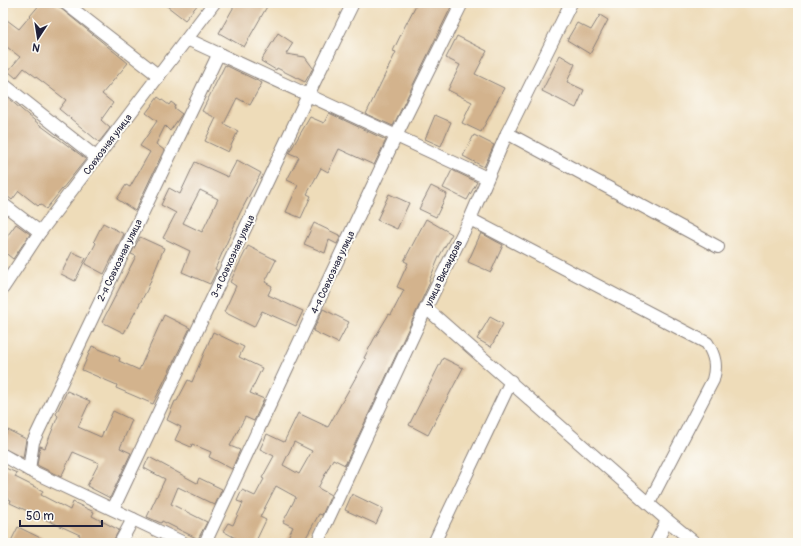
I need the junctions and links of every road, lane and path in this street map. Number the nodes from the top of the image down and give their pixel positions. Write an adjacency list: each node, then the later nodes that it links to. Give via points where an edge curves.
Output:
1 (65, 3): 8 (street)
2 (214, 3): 6 (street, Совхозная улица)
3 (353, 3): 10 (street, 3-я Совхозная улица)
4 (462, 3): 12 (street, 4-я Совхозная улица)
5 (571, 3): 11 (street, улица Висаидова)
6 (187, 39): 7 (street); 8 (street, Совхозная улица)
7 (219, 53): 10 (street); 23 (street, 2-я Совхозная улица, via 34,442)
8 (159, 76): 13 (street, Совхозная улица)
9 (3, 84): 13 (street)
10 (308, 94): 12 (street); 25 (street, 3-я Совхозная улица)
11 (507, 134): 14 (street, улица Висаидова); 18 (street)
12 (396, 136): 14 (street); 30 (street, 4-я Совхозная улица)
13 (97, 158): 17 (street, Совхозная улица)
14 (487, 178): 16 (street, улица Висаидова)
15 (3, 204): 17 (street)
16 (470, 219): 20 (street, улица Висаидова); 24 (street, via 707,343 713,354 716,369 713,380)
17 (40, 232): 19 (street, Совхозная улица)
18 (718, 247)
19 (3, 288)
20 (426, 308): 21 (street); 31 (street, улица Висаидова)
21 (511, 382): 24 (street); 32 (street)
22 (3, 456): 23 (street)
23 (29, 470): 25 (street)
24 (649, 503): 27 (street)
25 (112, 509): 26 (street)
26 (133, 519): 28 (street); 29 (street)
27 (667, 520): 33 (street); 34 (street)
28 (120, 543)
29 (184, 543)
30 (205, 543)
31 (317, 543)
32 (434, 543)
33 (656, 543)
34 (696, 543)

